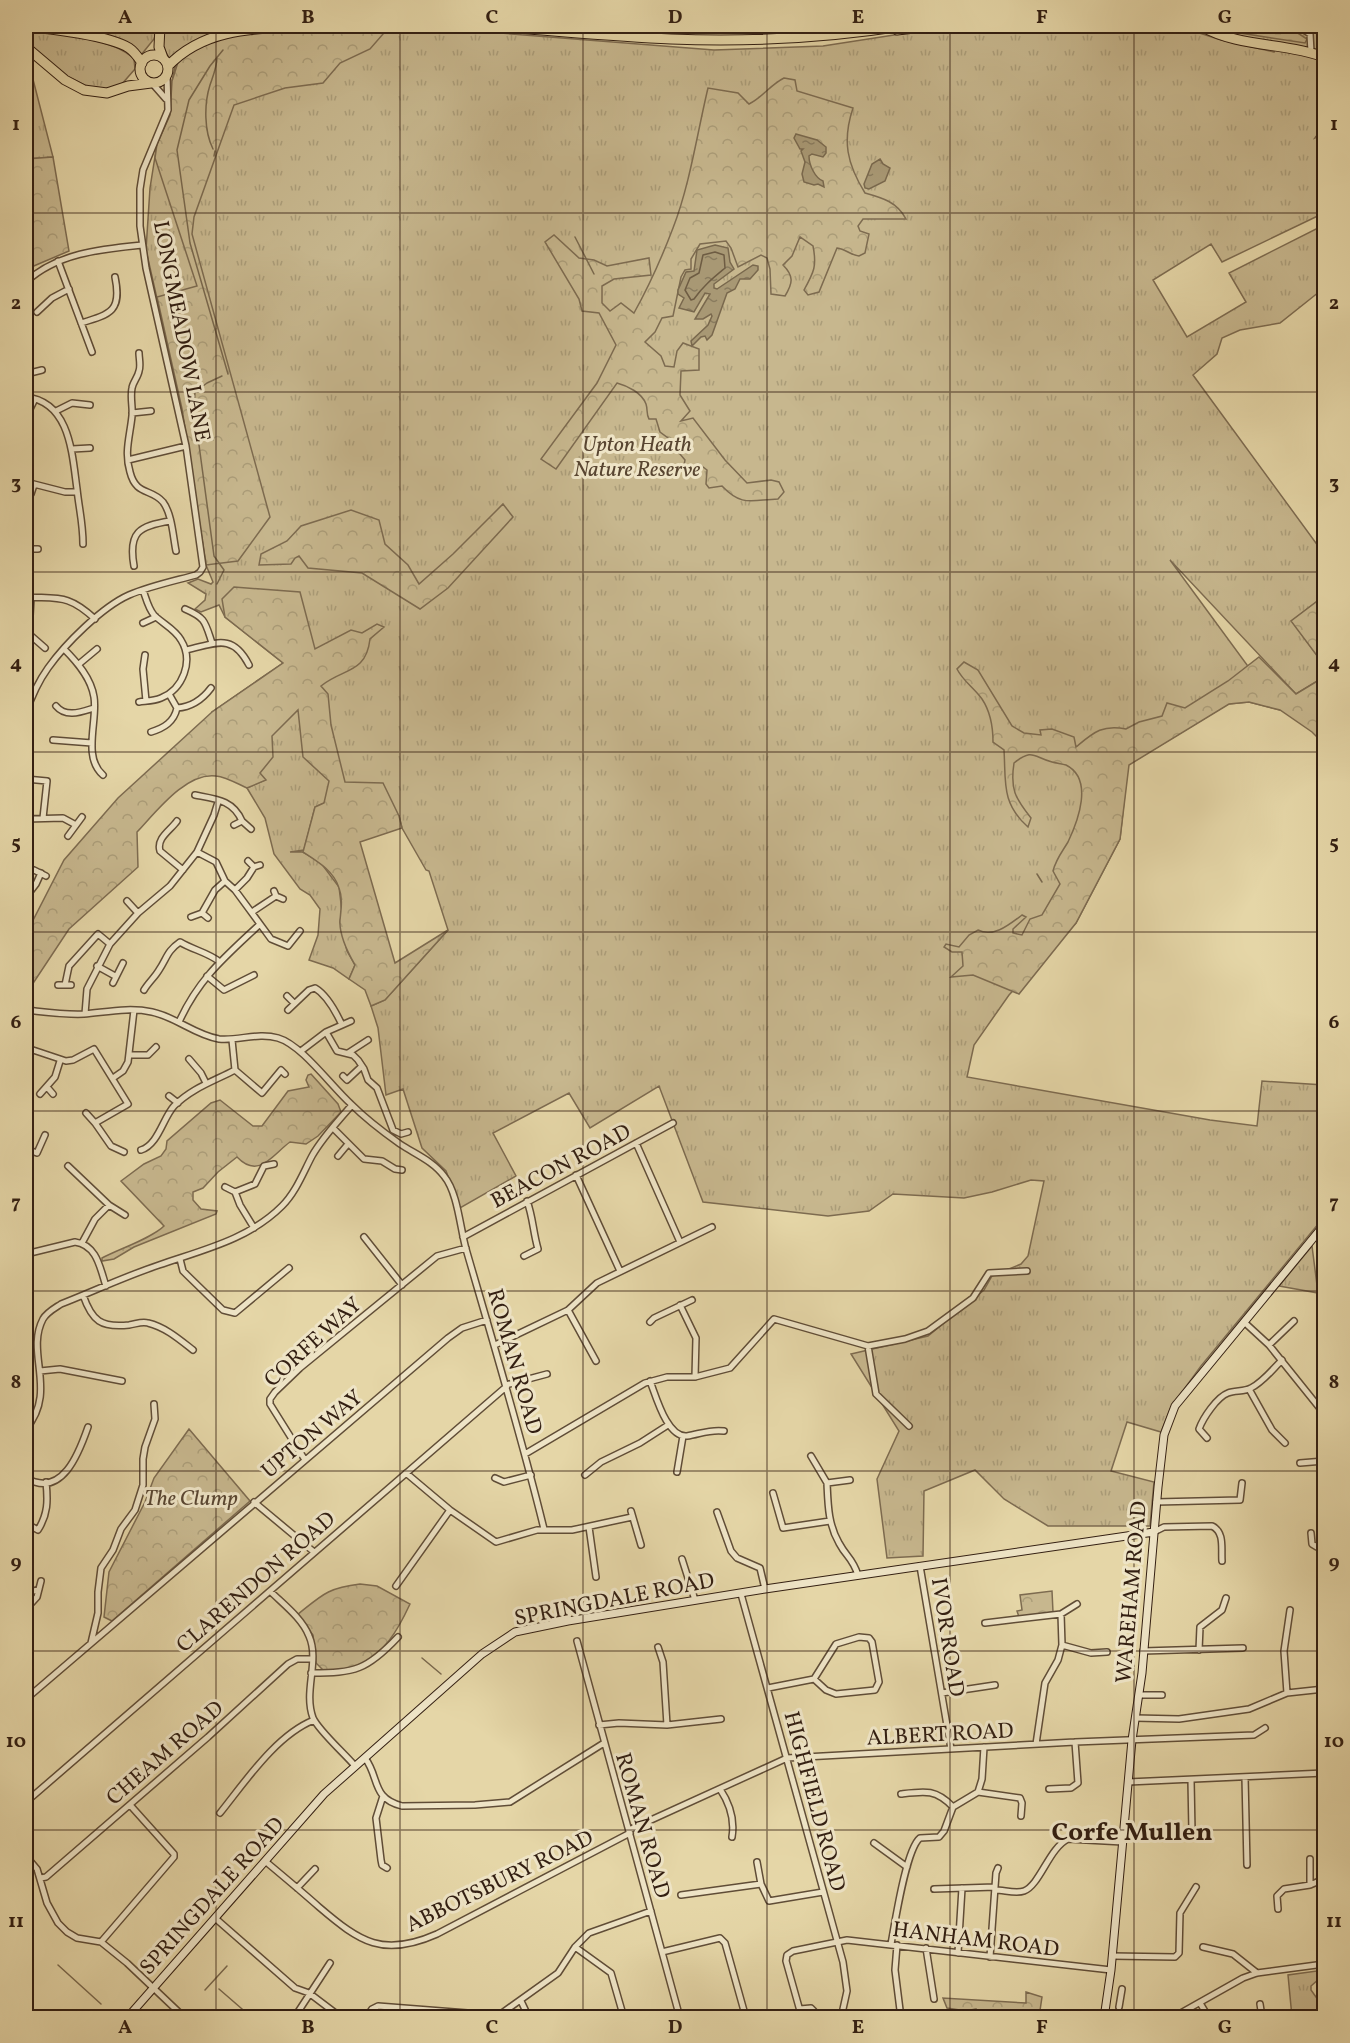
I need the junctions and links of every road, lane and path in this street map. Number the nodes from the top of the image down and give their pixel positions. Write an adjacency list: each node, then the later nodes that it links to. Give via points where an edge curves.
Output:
1 (314, 26): 16 (highway, via 224,34 182,51)
2 (485, 26): 11 (highway, via 693,39 765,39)
3 (659, 26): 4 (highway)
4 (771, 26)
5 (902, 26): 11 (highway)
6 (932, 26): 11 (highway)
7 (1201, 26): 13 (highway, via 1246,43)
8 (1298, 26): 13 (street, via 1310,34)
9 (26, 27): 15 (highway, via 114,42 127,47)
10 (159, 28): 15 (highway, LONGMEADOW LANE, via 154,45); 16 (highway, LONGMEADOW LANE, via 159,47)
11 (850, 32)
12 (26, 47): 18 (highway, via 75,86 107,93)
13 (1311, 52): 14 (highway)
14 (1324, 57)
15 (142, 62): 16 (highway, via 155,55); 17 (highway, via 144,78); 18 (highway, LONGMEADOW LANE)
16 (166, 66): 17 (highway, via 163,80); 19 (street, LONGMEADOW LANE)
17 (152, 83): 18 (highway); 19 (street)
18 (128, 86)
19 (167, 100): 20 (street, LONGMEADOW LANE, via 168,110 144,170)
20 (142, 245): 21 (street, via 81,253); 38 (street, LONGMEADOW LANE)
21 (58, 261): 23 (street); 24 (street)
22 (115, 277): 26 (street, via 116,306 105,316)
23 (27, 278)
24 (69, 289): 25 (street); 26 (street)
25 (37, 312)
26 (81, 323): 27 (street)
27 (92, 352)
28 (139, 353): 36 (street, via 140,370 130,397)
29 (42, 370): 30 (street)
30 (26, 374)
31 (26, 397): 32 (street)
32 (35, 399): 34 (street); 37 (street)
33 (90, 405): 34 (street, via 72,403)
34 (56, 411): 40 (street)
35 (151, 411): 36 (street)
36 (132, 413): 41 (street)
37 (26, 417)
38 (186, 446): 41 (street); 52 (street, LONGMEADOW LANE, via 203,567 200,572)
39 (90, 448): 40 (street)
40 (72, 449): 44 (street)
41 (128, 460): 46 (street, via 133,480 164,503)
42 (26, 482): 43 (street)
43 (34, 484): 44 (street); 45 (street)
44 (77, 492): 47 (street)
45 (31, 494)
46 (170, 521): 50 (street); 51 (street, via 144,527 136,534 132,545)
47 (83, 544)
48 (26, 549): 49 (street)
49 (38, 549)
50 (176, 551)
51 (134, 566)
52 (143, 590): 55 (street); 56 (street, via 116,602)
53 (28, 597): 56 (street, via 60,597); 58 (street)
54 (185, 609): 59 (street, via 204,619)
55 (156, 616): 57 (street); 63 (street, via 179,637)
56 (95, 619): 61 (street)
57 (143, 623)
58 (28, 634): 60 (street)
59 (212, 643): 63 (street); 66 (street, via 233,646)
60 (45, 648)
61 (64, 649): 65 (street); 69 (street)
62 (97, 649): 65 (street)
63 (186, 650): 70 (street, via 184,675)
64 (145, 655): 71 (street)
65 (79, 664): 74 (street, via 92,690)
66 (249, 665)
67 (211, 688): 75 (street, via 198,702)
68 (26, 691): 69 (street)
69 (33, 694): 76 (street)
70 (169, 694): 71 (street); 75 (street)
71 (146, 701): 72 (street)
72 (139, 702)
73 (56, 706): 74 (street, via 68,713)
74 (94, 708): 79 (street)
75 (177, 708): 77 (street, via 173,720)
76 (26, 714)
77 (151, 732)
78 (53, 740): 79 (street)
79 (92, 743): 80 (street)
80 (99, 774)
81 (26, 779): 85 (street, via 48,778)
82 (195, 795): 83 (street)
83 (218, 802): 88 (street, via 232,806); 95 (street)
84 (82, 817): 89 (street)
85 (43, 818): 86 (street); 89 (street, via 63,818)
86 (26, 819)
87 (177, 821): 91 (street)
88 (242, 821): 90 (street); 92 (street)
89 (76, 825): 94 (street)
90 (234, 825)
91 (173, 827): 93 (street); 98 (street, via 159,847)
92 (251, 829)
93 (179, 832)
94 (68, 836)
95 (197, 852): 98 (street); 99 (street, via 216,862)
96 (248, 861): 100 (street, via 257,866)
97 (34, 870): 101 (street, via 43,874)
98 (183, 870): 105 (street)
99 (225, 881): 100 (street); 106 (street)
100 (235, 890): 104 (street)
101 (26, 897)
102 (136, 898): 105 (street, via 129,903)
103 (283, 899): 104 (street, via 275,894)
104 (252, 912): 109 (street)
105 (138, 913): 111 (street)
106 (202, 913): 107 (street); 108 (street)
107 (191, 917)
108 (208, 918)
109 (260, 925): 110 (street, via 272,939 288,948); 112 (street)
110 (300, 931)
111 (110, 944): 114 (street); 123 (street, via 100,932 69,966 68,985)
112 (220, 962): 119 (street); 121 (street, via 179,940)
113 (123, 963): 117 (street)
114 (97, 966): 117 (street); 130 (street, via 87,988)
115 (240, 972): 120 (street)
116 (254, 975): 120 (street)
117 (116, 976): 122 (street)
118 (142, 976): 121 (street)
119 (207, 976): 120 (street, via 222,993); 132 (street)
120 (245, 978)
121 (149, 981): 124 (street)
122 (113, 983)
123 (58, 985)
124 (144, 990)
125 (287, 996): 126 (street)
126 (294, 1003): 129 (street); 133 (street, via 315,988 321,991)
127 (26, 1010): 130 (street)
128 (134, 1010): 130 (street); 132 (street); 144 (street)
129 (288, 1010)
130 (86, 1014)
131 (351, 1021): 133 (street)
132 (179, 1022): 135 (street, via 207,1036)
133 (342, 1025): 134 (street)
134 (326, 1032): 141 (street); 142 (street, via 337,1051)
135 (232, 1040): 141 (street, via 268,1036 289,1042); 149 (street)
136 (368, 1040): 142 (street)
137 (41, 1043): 140 (street)
138 (156, 1047): 143 (street)
139 (27, 1048): 140 (street)
140 (38, 1051): 146 (street)
141 (301, 1051): 162 (street, ROMAN ROAD)
142 (348, 1053): 148 (street)
143 (150, 1054): 144 (street); 147 (street)
144 (129, 1055): 152 (street, via 123,1071)
145 (189, 1059): 153 (street)
146 (60, 1061): 152 (street, via 73,1060 93,1047); 154 (street)
147 (152, 1061)
148 (362, 1066): 151 (street, via 347,1080); 163 (street)
149 (235, 1070): 153 (street); 155 (street)
150 (281, 1070): 155 (street)
151 (343, 1076)
152 (113, 1078): 161 (street)
153 (206, 1083): 160 (street)
154 (47, 1087): 156 (street); 157 (street)
155 (262, 1093): 159 (street)
156 (40, 1094)
157 (54, 1094)
158 (169, 1096): 160 (street)
159 (257, 1100)
160 (178, 1102): 177 (street, via 144,1150)
161 (128, 1104): 165 (street); 167 (street)
162 (352, 1105): 169 (street); 193 (street, ROMAN ROAD, via 444,1175)
163 (384, 1105): 164 (street); 170 (street, via 393,1130)
164 (376, 1107)
165 (132, 1110)
166 (86, 1113): 167 (street)
167 (95, 1123): 175 (street)
168 (673, 1123): 172 (street, BEACON ROAD)
169 (333, 1128): 173 (street); 191 (street, via 290,1198)
170 (408, 1132)
171 (45, 1135): 174 (street, via 37,1154)
172 (636, 1143): 182 (street, BEACON ROAD); 194 (street)
173 (348, 1144): 178 (street); 183 (street, via 364,1160 382,1161 398,1170)
174 (26, 1149)
175 (117, 1150): 176 (street); 179 (street)
176 (124, 1152)
177 (151, 1156)
178 (338, 1156)
179 (113, 1158)
180 (274, 1164): 185 (street, via 264,1166 253,1186)
181 (68, 1166): 187 (street)
182 (576, 1175): 186 (street, BEACON ROAD); 201 (street)
183 (392, 1177)
184 (225, 1186): 185 (street)
185 (235, 1192): 191 (street)
186 (527, 1201): 193 (street, BEACON ROAD); 198 (street, via 534,1218 538,1249)
187 (109, 1205): 188 (street); 195 (street)
188 (125, 1215)
189 (1324, 1225): 212 (street, WAREHAM ROAD)
190 (712, 1227): 194 (street)
191 (254, 1228): 199 (street)
192 (364, 1237): 203 (street)
193 (463, 1237): 196 (street, ROMAN ROAD)
194 (680, 1242): 201 (street)
195 (82, 1243): 197 (street); 204 (street, via 94,1254)
196 (466, 1248): 203 (street, CORFE WAY, via 437,1256); 209 (street, ROMAN ROAD)
197 (26, 1254)
198 (524, 1256)
199 (180, 1259): 200 (street, via 187,1275 223,1310 235,1313); 204 (street)
200 (289, 1268)
201 (620, 1271): 208 (street, via 597,1283)
202 (1027, 1271): 215 (street, via 989,1273 973,1298 928,1331)
203 (402, 1285): 238 (street, CORFE WAY, via 300,1368 270,1399)
204 (106, 1286): 205 (street)
205 (83, 1295): 216 (street, via 92,1315 102,1323 144,1322 167,1331); 219 (street, via 49,1311 44,1318 38,1336)
206 (692, 1300): 207 (street)
207 (680, 1305): 211 (street); 221 (street, via 696,1338)
208 (568, 1310): 213 (street); 218 (street)
209 (487, 1320): 213 (street, ROMAN ROAD); 238 (street, UPTON WAY, via 462,1328 448,1338)
210 (1294, 1321): 214 (street)
211 (650, 1322)
212 (1244, 1322): 214 (street); 252 (street, WAREHAM ROAD, via 1175,1406 1164,1435)
213 (495, 1345): 224 (street, ROMAN ROAD)
214 (1269, 1345): 217 (street)
215 (868, 1346): 221 (street, via 774,1319 730,1368); 229 (street, via 876,1394)
216 (192, 1349)
217 (1281, 1360): 225 (street); 227 (street)
218 (596, 1361)
219 (40, 1371): 222 (street, via 60,1369); 231 (street, via 39,1399)
220 (547, 1374): 224 (street)
221 (695, 1377): 223 (street)
222 (122, 1380)
223 (650, 1381): 228 (street); 236 (street)
224 (507, 1385): 236 (street, ROMAN ROAD); 242 (street, CLARENDON ROAD)
225 (1249, 1389): 234 (street, via 1222,1396 1199,1429); 235 (street, via 1272,1430)
226 (154, 1404): 283 (street, via 155,1419 143,1459 143,1485 135,1510 101,1568)
227 (1324, 1418)
228 (668, 1425): 233 (street); 244 (street, via 601,1461)
229 (909, 1426)
230 (88, 1427): 248 (street, via 69,1470)
231 (26, 1429)
232 (724, 1431): 233 (street, via 712,1429)
233 (683, 1436): 241 (street)
234 (1208, 1438)
235 (1285, 1443)
236 (525, 1454): 243 (street, ROMAN ROAD)
237 (811, 1456): 249 (street)
238 (305, 1460): 253 (street, UPTON WAY)
239 (1324, 1461): 240 (street)
240 (1300, 1463)
241 (677, 1472)
242 (406, 1473): 254 (street); 264 (street, CLARENDON ROAD)
243 (531, 1475): 246 (street, via 504,1482); 259 (street, ROMAN ROAD)
244 (585, 1475)
245 (26, 1478): 248 (street)
246 (495, 1478)
247 (850, 1480): 249 (street)
248 (46, 1482): 257 (street, via 45,1520 38,1530)
249 (827, 1483): 256 (street)
250 (1242, 1483): 252 (street, via 1240,1500)
251 (773, 1494): 256 (street, via 783,1528)
252 (1156, 1502): 260 (street, WAREHAM ROAD)
253 (254, 1503): 264 (street); 285 (street, UPTON WAY)
254 (450, 1510): 259 (street, via 496,1542); 271 (street)
255 (717, 1512): 273 (street, via 731,1551 737,1558 760,1568)
256 (830, 1521): 268 (street)
257 (27, 1524)
258 (589, 1527): 259 (street); 262 (street, via 632,1514); 269 (street)
259 (544, 1529)
260 (1154, 1532): 266 (street, via 1164,1527 1217,1528); 267 (street, SPRINGDALE ROAD); 293 (street, WAREHAM ROAD)
261 (1311, 1533): 263 (street, via 1312,1544)
262 (641, 1545)
263 (1324, 1548)
264 (314, 1552): 274 (street, CLARENDON ROAD)
265 (682, 1559): 278 (street)
266 (1222, 1561)
267 (920, 1566): 268 (street, SPRINGDALE ROAD); 301 (street, IVOR ROAD)
268 (858, 1575): 273 (street, SPRINGDALE ROAD)
269 (596, 1577)
270 (41, 1581): 272 (street)
271 (396, 1586)
272 (39, 1589): 275 (street); 280 (street)
273 (765, 1589): 276 (street, SPRINGDALE ROAD)
274 (270, 1590): 295 (street, via 309,1635); 330 (street, CLARENDON ROAD)
275 (26, 1594)
276 (741, 1594): 278 (street, SPRINGDALE ROAD); 299 (street, HIGHFIELD ROAD)
277 (1226, 1598): 292 (street, via 1222,1610 1200,1627)
278 (695, 1600): 318 (street, SPRINGDALE ROAD, via 515,1632 482,1654)
279 (1077, 1604): 282 (street)
280 (26, 1609)
281 (1290, 1610): 302 (street, via 1284,1651)
282 (1061, 1614): 284 (street); 289 (street)
283 (97, 1621): 285 (street); 288 (street)
284 (985, 1623)
285 (107, 1631): 288 (street, UPTON WAY)
286 (398, 1637): 296 (street, via 382,1654 360,1668)
287 (577, 1641): 309 (street, ROMAN ROAD)
288 (91, 1644): 305 (street, UPTON WAY)
289 (1062, 1645): 294 (street, via 1091,1653); 315 (street, via 1045,1683)
290 (658, 1647): 310 (street, via 663,1662)
291 (1240, 1649): 292 (street)
292 (1199, 1650): 293 (street)
293 (1143, 1651): 303 (street, WAREHAM ROAD)
294 (1107, 1652)
295 (312, 1659): 296 (street); 331 (street, CHEAM ROAD, via 297,1659 288,1664)
296 (311, 1673): 308 (street)
297 (813, 1678): 297 (street, via 830,1693 875,1690 879,1682 872,1642 859,1637 836,1644); 299 (street)
298 (995, 1685): 301 (street)
299 (768, 1688): 319 (street, HIGHFIELD ROAD)
300 (1324, 1689): 302 (street)
301 (942, 1693): 317 (street, IVOR ROAD)
302 (1287, 1693): 306 (street, via 1249,1709 1179,1719)
303 (1139, 1695): 304 (street); 306 (street, WAREHAM ROAD)
304 (1162, 1695)
305 (26, 1699)
306 (1135, 1718): 312 (street, WAREHAM ROAD)
307 (721, 1719): 310 (street)
308 (314, 1720): 320 (street); 333 (street, via 284,1738)
309 (599, 1725): 310 (street); 314 (street, ROMAN ROAD)
310 (667, 1725)
311 (1265, 1728): 312 (street, ALBERT ROAD, via 1254,1735)
312 (1132, 1740): 313 (street, ALBERT ROAD); 324 (street, WAREHAM ROAD)
313 (1075, 1742): 315 (street, ALBERT ROAD); 326 (street, via 1077,1785)
314 (604, 1743): 329 (street, via 505,1803 402,1806); 335 (street, ROMAN ROAD)
315 (1036, 1744): 316 (street, ALBERT ROAD)
316 (984, 1747): 317 (street, ALBERT ROAD); 327 (street)
317 (951, 1749): 319 (street, ALBERT ROAD)
318 (365, 1758): 320 (street, SPRINGDALE ROAD); 329 (street)
319 (787, 1758): 325 (street, ALBERT ROAD); 358 (street, HIGHFIELD ROAD)
320 (355, 1766): 342 (street, SPRINGDALE ROAD, via 324,1794)
321 (1324, 1773): 322 (street)
322 (1245, 1777): 323 (street); 344 (street)
323 (1191, 1780): 324 (street); 336 (street)
324 (1128, 1782): 338 (street, WAREHAM ROAD)
325 (720, 1789): 335 (street, ALBERT ROAD); 337 (street, via 733,1818)
326 (1049, 1789)
327 (978, 1792): 332 (street); 334 (street, via 1020,1798)
328 (901, 1794): 332 (street, via 933,1792)
329 (383, 1796): 346 (street, via 376,1818 382,1865)
330 (26, 1802)
331 (130, 1805): 349 (street, CHEAM ROAD); 364 (street, via 174,1857)
332 (953, 1807): 345 (street, via 939,1837 916,1840)
333 (220, 1813)
334 (1021, 1816)
335 (629, 1832): 354 (street, ABBOTSBURY ROAD, via 437,1934 406,1945 362,1939); 361 (street, ROMAN ROAD)
336 (1192, 1832)
337 (732, 1837)
338 (1123, 1842): 356 (street, via 1068,1839 1056,1848 1028,1889 1020,1892); 371 (street, WAREHAM ROAD)
339 (874, 1843): 345 (street)
340 (26, 1856): 349 (street)
341 (1310, 1859): 352 (street)
342 (265, 1861): 354 (street, ABBOTSBURY ROAD); 362 (street, SPRINGDALE ROAD)
343 (757, 1862): 351 (street)
344 (1247, 1865)
345 (907, 1867): 365 (street)
346 (387, 1868)
347 (998, 1868): 356 (street)
348 (315, 1869): 354 (street)
349 (41, 1878): 364 (street, via 47,1903 58,1923 77,1938)
350 (1324, 1879): 352 (street)
351 (761, 1884): 358 (street, via 769,1901); 359 (street)
352 (1310, 1885): 360 (street, via 1284,1889 1277,1896)
353 (1196, 1887): 371 (street, via 1180,1913 1179,1953 1175,1957)
354 (297, 1888)
355 (962, 1888): 356 (street); 357 (street); 370 (street)
356 (995, 1888): 372 (street)
357 (934, 1889)
358 (823, 1892): 363 (street, HIGHFIELD ROAD)
359 (681, 1895)
360 (1278, 1909)
361 (651, 1911): 366 (street, via 593,1930); 369 (street, ROMAN ROAD)
362 (215, 1918): 377 (street, SPRINGDALE ROAD); 379 (street, via 295,1988)
363 (836, 1941): 365 (street, HANHAM ROAD); 387 (street, HANHAM ROAD, via 787,1955); 402 (street, HIGHFIELD ROAD, via 848,1991)
364 (101, 1942): 377 (street)
365 (894, 1944): 368 (street, HANHAM ROAD); 403 (street)
366 (575, 1947): 383 (street, via 558,1973); 397 (street, via 611,1973)
367 (1203, 1947): 376 (street, via 1233,1954)
368 (926, 1948): 370 (street, HANHAM ROAD); 382 (street)
369 (662, 1952): 398 (street, ROMAN ROAD); 399 (street, via 720,1938 725,1943)
370 (958, 1953): 372 (street, HANHAM ROAD)
371 (1112, 1956): 375 (street, WAREHAM ROAD)
372 (990, 1957): 375 (street, HANHAM ROAD)
373 (330, 1963): 379 (street)
374 (1324, 1964): 376 (street)
375 (1111, 1970): 380 (street, WAREHAM ROAD)
376 (1257, 1973): 384 (street)
377 (154, 1987): 391 (street, SPRINGDALE ROAD); 392 (street)
378 (1122, 1989): 381 (street)
379 (309, 1993): 393 (street); 394 (street)
380 (1108, 1996): 381 (street); 404 (street, WAREHAM ROAD)
381 (1120, 1998): 386 (street)
382 (934, 1999)
383 (521, 2001): 395 (street, via 493,2015 378,2006); 396 (street)
384 (1200, 2003): 405 (street); 406 (street)
385 (1260, 2004): 389 (street)
386 (1119, 2007)
387 (800, 2009): 400 (street); 401 (street, via 811,2008)
388 (26, 2014): 390 (street)
389 (1262, 2017): 407 (street)
390 (29, 2018)
391 (127, 2018)
392 (186, 2018)
393 (294, 2018)
394 (342, 2018)
395 (366, 2018)
396 (529, 2018)
397 (624, 2018)
398 (680, 2018)
399 (746, 2018)
400 (802, 2018)
401 (812, 2018)
402 (841, 2018)
403 (901, 2018)
404 (1104, 2018)
405 (1172, 2018)
406 (1209, 2018)
407 (1256, 2018)

